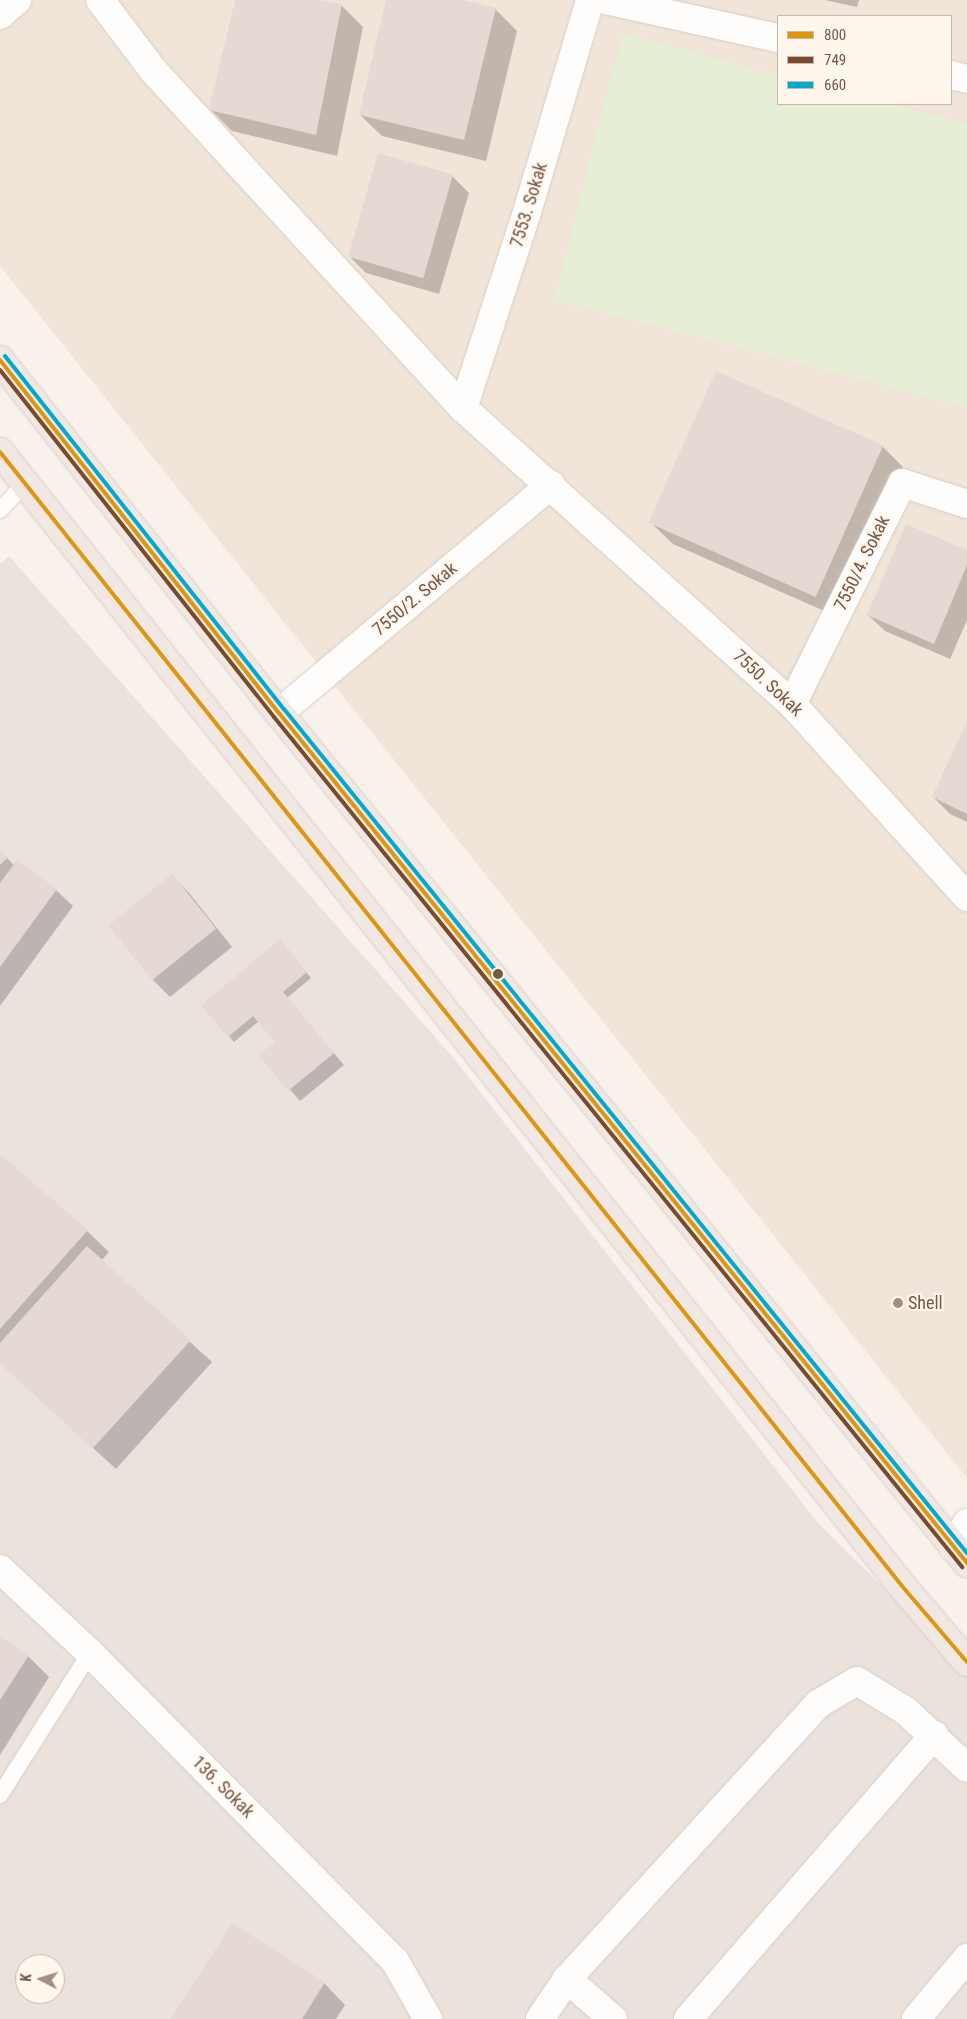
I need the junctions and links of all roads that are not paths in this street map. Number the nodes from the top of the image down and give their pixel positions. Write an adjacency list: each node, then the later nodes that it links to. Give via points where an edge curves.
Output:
1 (17, 0): 5 (street)
2 (100, 0): 10 (street, 7550. Sokak, via 153,70)
3 (590, 0): 10 (street, 7553. Sokak, via 527,212)
4 (606, 0): 6 (street)
5 (0, 15)
6 (777, 38)
7 (952, 75): 8 (street)
8 (967, 79)
9 (0, 360): 17 (highway)
10 (463, 408): 13 (street, 7550. Sokak)
11 (0, 452): 12 (highway)
12 (25, 483): 15 (lane); 23 (highway, via 895,1578)
13 (551, 486): 16 (street, 7550. Sokak); 17 (street, 7550/2. Sokak)
14 (967, 504): 16 (street, 7550/4. Sokak, via 902,483)
15 (0, 510)
16 (792, 704): 18 (street, 7550. Sokak)
17 (279, 713): 20 (highway)
18 (967, 897)
19 (967, 1523): 20 (street)
20 (960, 1555)
21 (0, 1569): 22 (street, 136. Sokak)
22 (90, 1653): 26 (lane); 29 (street, 136. Sokak, via 395,1961)
23 (967, 1662)
24 (934, 1735): 25 (street); 28 (street, via 906,1711 857,1681 818,1704); 32 (street)
25 (967, 1768)
26 (0, 1795)
27 (967, 1958): 33 (street)
28 (567, 1979): 30 (street); 31 (street)
29 (428, 2019)
30 (540, 2019)
31 (613, 2019)
32 (688, 2019)
33 (916, 2019)

